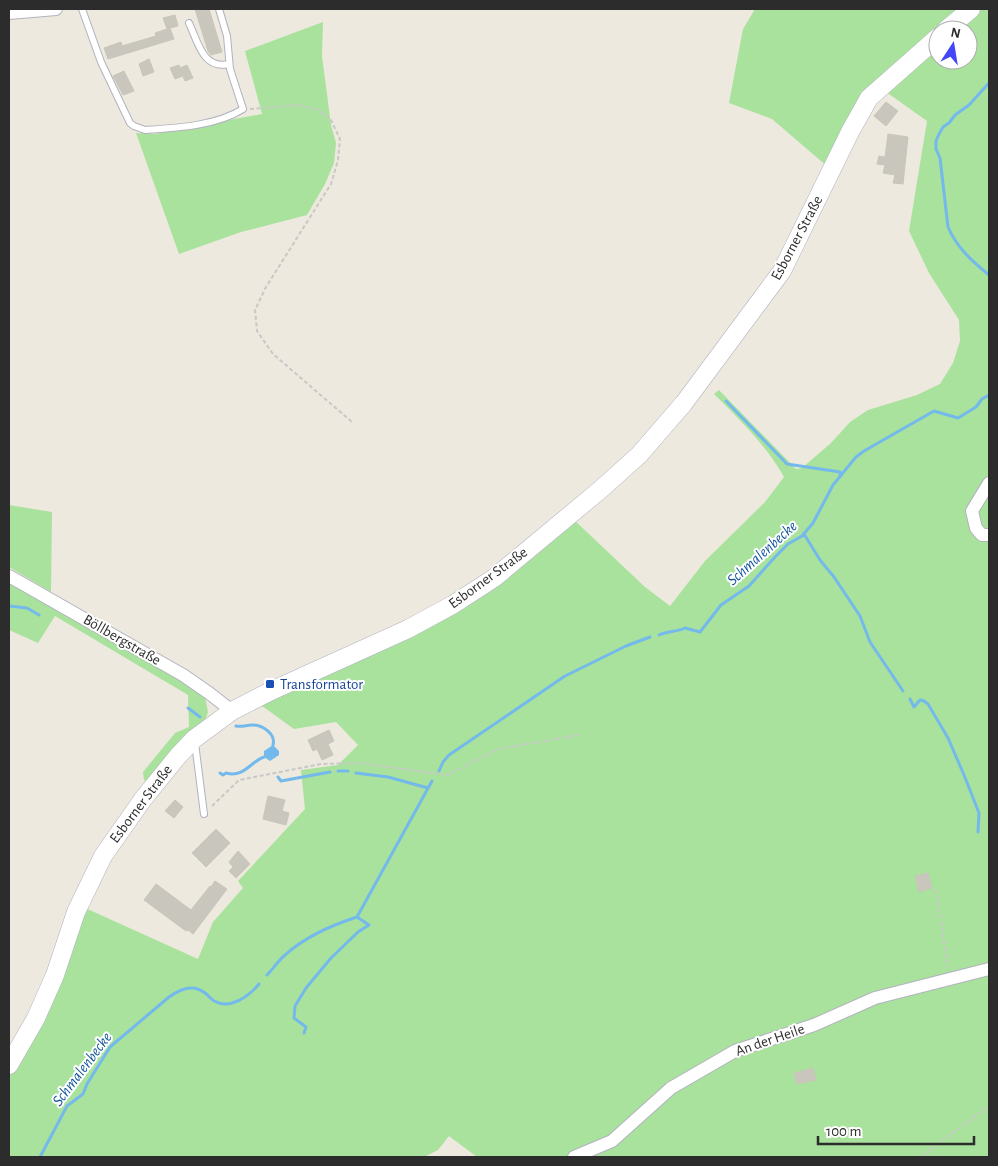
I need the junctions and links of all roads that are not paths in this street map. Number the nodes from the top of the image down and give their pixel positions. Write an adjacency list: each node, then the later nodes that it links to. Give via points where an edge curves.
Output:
1 (56, 9): 5 (street)
2 (82, 9): 9 (lane, via 101,62 134,126 145,130 216,121 243,109)
3 (219, 9): 9 (lane)
4 (971, 9): 6 (main road)
5 (9, 13)
6 (958, 20)
7 (190, 23): 9 (lane, via 204,57 217,65)
8 (928, 46): 13 (main road, Esborner Straße, via 869,98 782,271 684,403 639,455 494,578 454,604 401,633)
9 (229, 64)
10 (989, 483): 11 (street, via 972,511 976,528 982,535)
11 (989, 536)
12 (9, 576): 13 (street, Böllbergstraße, via 183,675)
13 (232, 711): 14 (main road, Esborner Straße)
14 (194, 739): 15 (lane); 17 (main road, Esborner Straße, via 154,785 103,856 76,912 55,975 36,1018)
15 (204, 814)
16 (989, 969): 18 (street, An der Heile, via 875,998 814,1025 735,1050 671,1088 612,1140)
17 (9, 1065)
18 (574, 1157)

